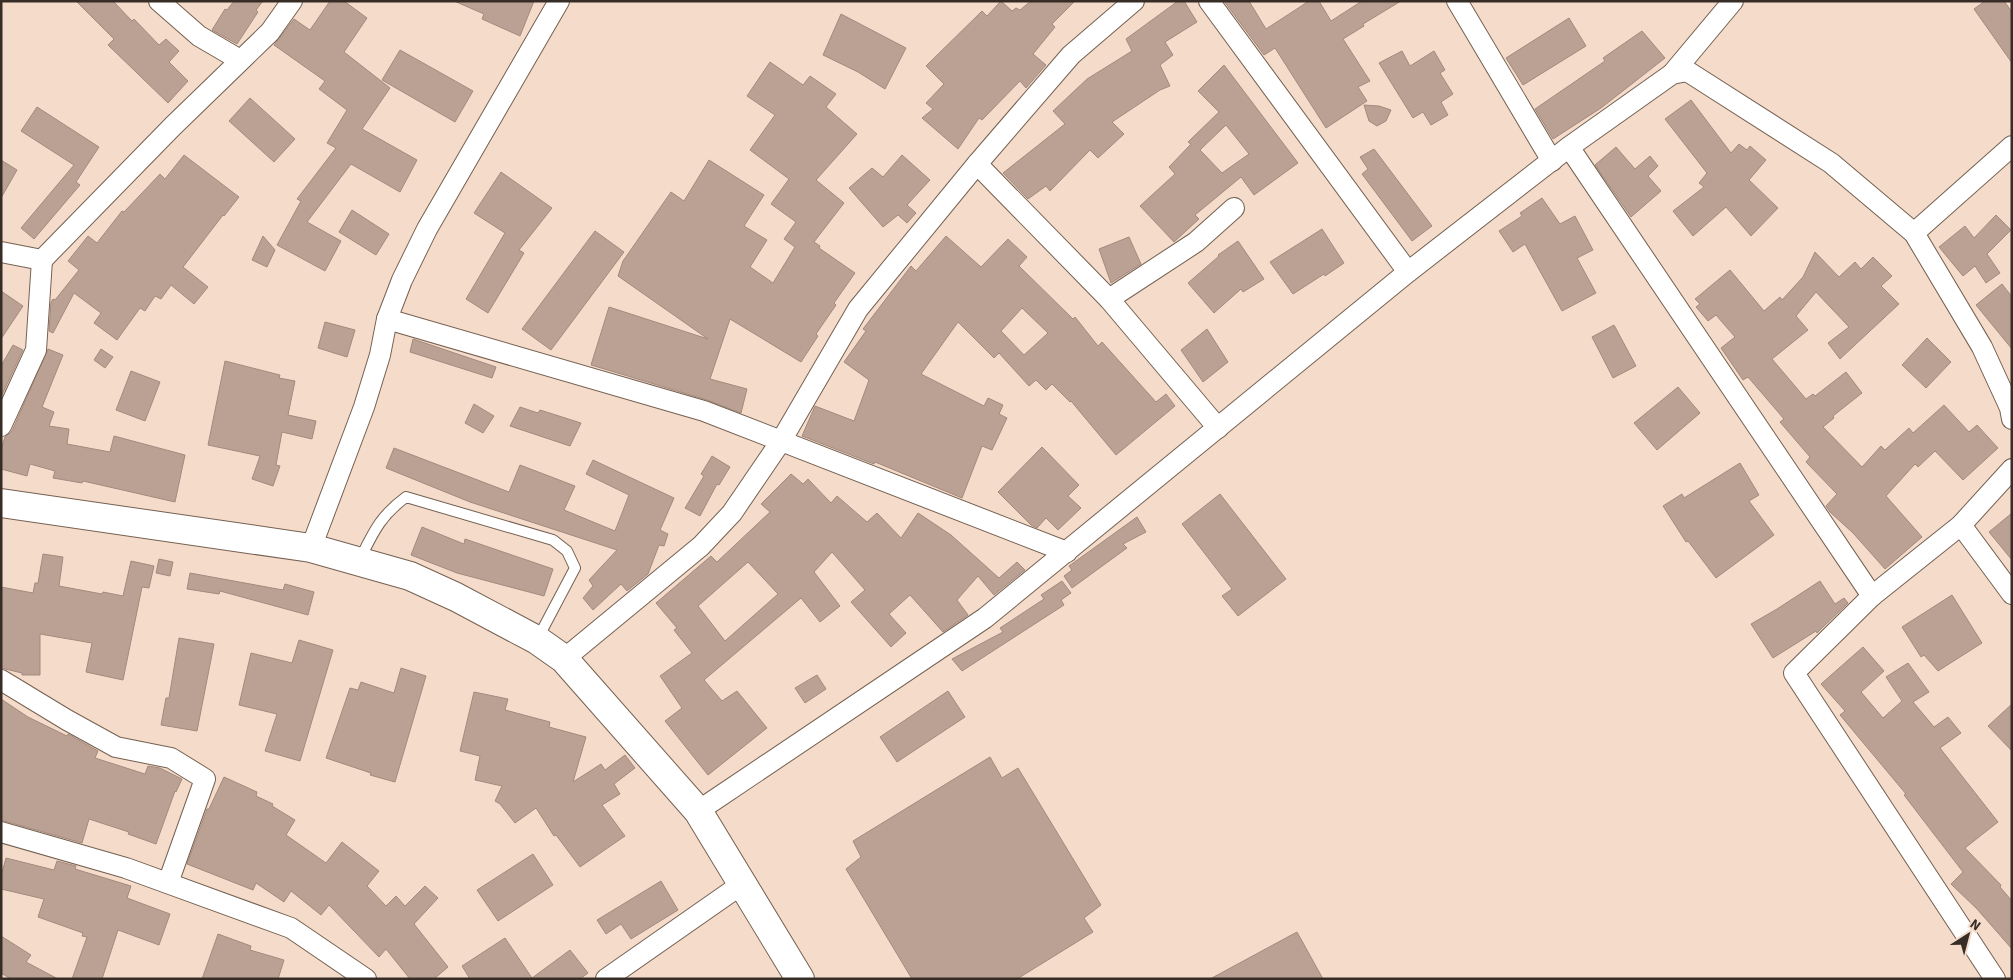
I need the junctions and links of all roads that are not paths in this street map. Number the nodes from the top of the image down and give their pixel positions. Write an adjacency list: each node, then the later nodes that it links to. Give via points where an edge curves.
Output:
1 (159, 1): 8 (street, via 199,36)
2 (292, 1): 8 (street, via 270,32)
3 (559, 1): 20 (street, via 427,229)
4 (1209, 1): 18 (street)
5 (1457, 1): 12 (street)
6 (1733, 1): 9 (street)
7 (1128, 3): 13 (street, via 1071,55)
8 (240, 60): 17 (street)
9 (1672, 74): 11 (street); 15 (street, via 1687,71 1831,163)
10 (2012, 146): 15 (street)
11 (1569, 147): 12 (street); 32 (street)
12 (1552, 161): 18 (street)
13 (977, 164): 19 (street); 24 (street, via 858,309)
14 (1234, 208): 19 (street, via 1196,242)
15 (1914, 233): 21 (street, via 1982,348)
16 (1, 252): 17 (street)
17 (42, 260): 22 (street, via 36,350)
18 (1408, 272): 23 (street)
19 (1109, 299): 23 (street)
20 (387, 319): 24 (street, via 704,411); 28 (street, via 380,356 364,407)
21 (2012, 419)
22 (1, 426)
23 (1218, 428): 29 (street)
24 (781, 441): 29 (street); 34 (street, via 732,513 701,546)
25 (2012, 469): 27 (street)
26 (1, 503): 28 (main road)
27 (1961, 525): 31 (street); 32 (street)
28 (311, 548): 30 (main road)
29 (1067, 552): 36 (street, via 985,618)
30 (358, 562): 33 (main road, via 410,576); 33 (lane, via 380,520 406,496 553,540 567,552 575,568)
31 (2012, 594)
32 (1872, 596): 43 (street, via 1794,673)
33 (537, 640): 34 (main road)
34 (564, 659): 36 (main road)
35 (1, 680): 38 (street, via 116,747 171,758 205,779)
36 (698, 811): 39 (main road)
37 (1, 832): 38 (street, via 126,868)
38 (168, 884): 40 (street, via 291,928)
39 (742, 884): 41 (street); 42 (main road)
40 (366, 979)
41 (606, 979)
42 (800, 979)
43 (1995, 979)

